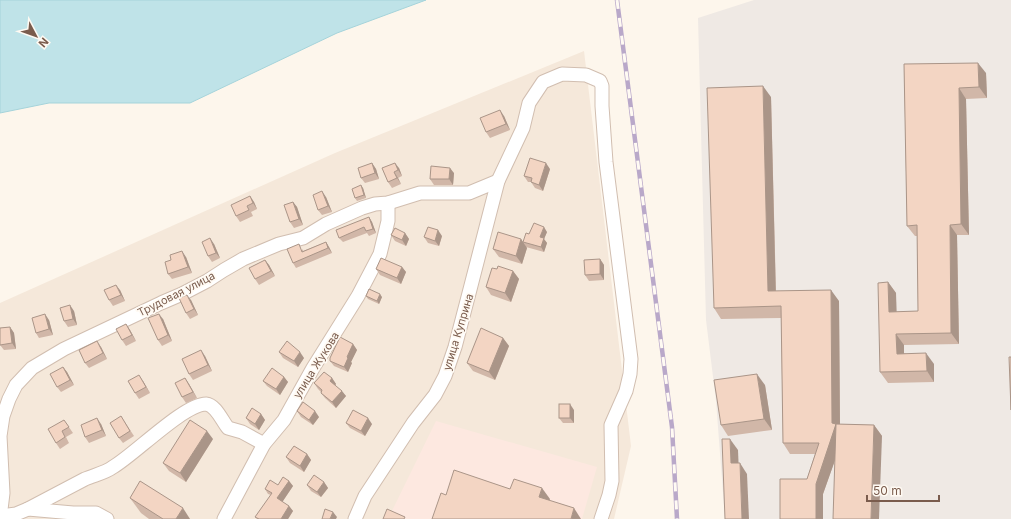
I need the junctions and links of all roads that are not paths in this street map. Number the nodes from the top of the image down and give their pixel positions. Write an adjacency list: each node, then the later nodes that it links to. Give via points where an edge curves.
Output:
1 (498, 181): 2 (street, Трудовая улица, via 469,193 420,193); 8 (street, улица Куприна, via 445,376 435,395 365,496); 9 (street, улица Куприна, via 523,128 529,103 543,82 562,74 586,74 600,81 606,162 631,360 626,391 611,425 612,481)
2 (388, 203): 3 (street, улица Жукова, via 388,221 380,254 284,420); 5 (street, Трудовая улица, via 362,208 326,224 303,238 279,244 243,260 188,291 64,349 32,368 16,385 3,416 0,436 3,493)
3 (264, 444): 4 (street, via 242,432 228,428 214,408 208,404 202,405 181,415 112,468); 7 (street, улица Жукова)
4 (28, 509): 5 (street); 6 (street, via 96,513)
5 (0, 517)
6 (107, 519)
7 (224, 519)
8 (355, 519)
9 (601, 519)

